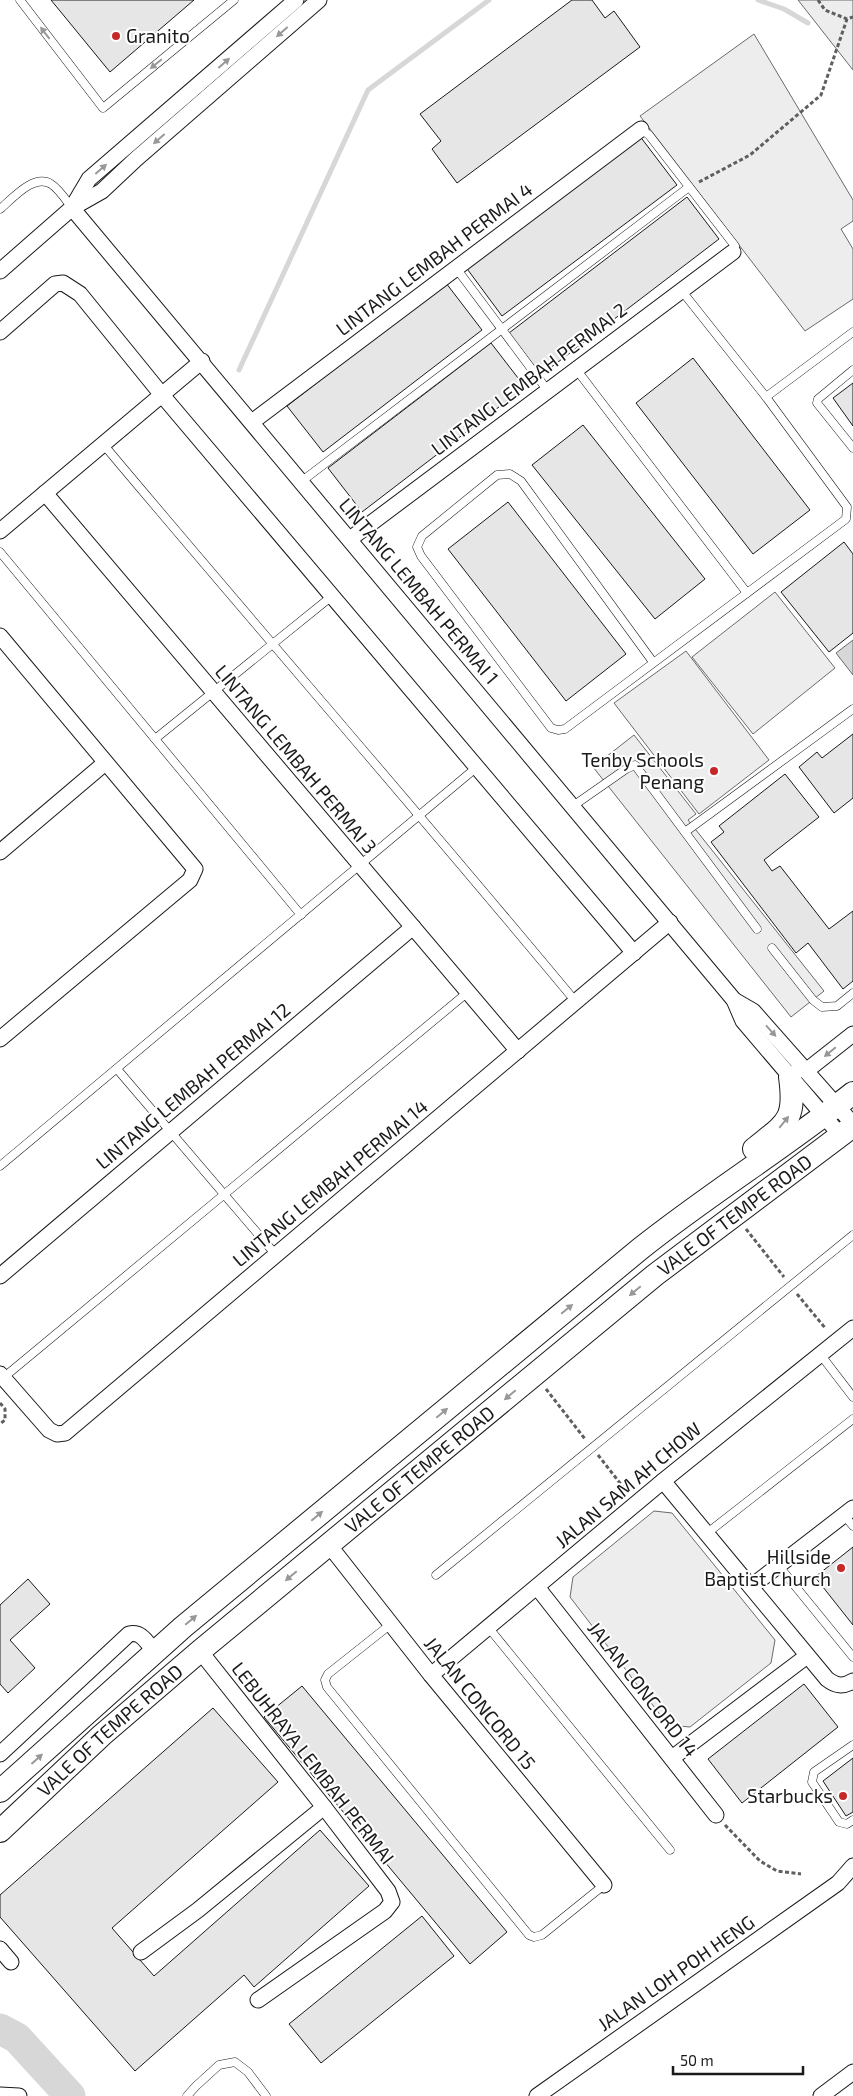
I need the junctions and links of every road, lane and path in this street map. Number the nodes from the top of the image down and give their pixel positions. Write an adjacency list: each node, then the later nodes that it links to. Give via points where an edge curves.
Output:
1 (20, 0): 2 (lane, one-way to 1, via 103,108)
2 (234, 0)
3 (296, 0): 10 (street, one-way to 3, via 89,179)
4 (319, 0): 10 (street, one-way to 10, via 102,191)
5 (818, 0): 7 (path, via 825,10)
6 (853, 17): 7 (path)
7 (847, 19): 9 (path, via 821,95 750,154)
8 (641, 129): 9 (lane); 13 (street, LINTANG LEMBAH PERMAI 4)
9 (689, 188): 12 (lane, via 734,246); 16 (lane)
10 (72, 208): 11 (lane, via 50,183 41,181 31,184); 14 (street); 19 (street, LINTANG LEMBAH PERMAI 1)
11 (0, 209)
12 (733, 252): 15 (street, LINTANG LEMBAH PERMAI 2)
13 (456, 268): 16 (lane); 25 (street, LINTANG LEMBAH PERMAI 4)
14 (0, 271)
15 (681, 290): 20 (street, LINTANG LEMBAH PERMAI 2); 24 (lane)
16 (501, 329): 22 (lane); 28 (lane)
17 (0, 332): 23 (street, via 55,284 63,283 80,294)
18 (853, 332): 24 (lane)
19 (202, 361): 23 (street); 25 (street, LINTANG LEMBAH PERMAI 1)
20 (576, 369): 22 (street, LINTANG LEMBAH PERMAI 2); 33 (lane)
21 (853, 370): 27 (lane, via 817,401)
22 (548, 391): 31 (street, LINTANG LEMBAH PERMAI 2)
23 (162, 395): 26 (street); 34 (street)
24 (766, 397): 33 (lane, via 847,507 848,513 846,519)
25 (252, 422): 28 (street, LINTANG LEMBAH PERMAI 1)
26 (103, 444): 29 (street); 36 (lane)
27 (853, 448)
28 (302, 481): 31 (street, LINTANG LEMBAH PERMAI 1)
29 (44, 493): 30 (street); 38 (street, LINTANG LEMBAH PERMAI 3)
30 (0, 531)
31 (350, 539): 43 (street, LINTANG LEMBAH PERMAI 1)
32 (0, 552): 40 (lane)
33 (747, 593): 37 (lane)
34 (332, 596): 36 (lane); 42 (street)
35 (0, 636): 41 (street)
36 (272, 645): 38 (lane); 44 (lane)
37 (653, 662): 37 (lane, via 565,729 551,728 421,556 417,546 422,536 497,475 510,474 521,481)
38 (213, 692): 40 (lane); 47 (street, LINTANG LEMBAH PERMAI 3)
39 (853, 709): 45 (lane)
40 (155, 739): 48 (lane)
41 (105, 763): 46 (street); 58 (street, via 195,870 190,880)
42 (477, 767): 44 (lane); 53 (street)
43 (572, 806): 45 (lane, via 635,765); 49 (street, LINTANG LEMBAH PERMAI 1)
44 (420, 814): 47 (lane); 56 (lane)
45 (685, 832): 51 (lane)
46 (0, 852)
47 (360, 865): 48 (lane); 50 (street, LINTANG LEMBAH PERMAI 3)
48 (301, 915): 60 (lane)
49 (670, 922): 53 (street, LINTANG LEMBAH PERMAI 14); 61 (street, LINTANG LEMBAH PERMAI 1, via 734,1000 743,1021)
50 (413, 927): 54 (street, LINTANG LEMBAH PERMAI 3); 64 (street, LINTANG LEMBAH PERMAI 12)
51 (757, 929)
52 (772, 948): 55 (lane, via 822,1007 837,1006)
53 (634, 953): 56 (street, LINTANG LEMBAH PERMAI 14)
54 (468, 992): 59 (street, LINTANG LEMBAH PERMAI 3); 66 (lane)
55 (853, 993)
56 (576, 1002): 59 (street, LINTANG LEMBAH PERMAI 14)
57 (853, 1034): 61 (street, one-way to 61)
58 (0, 1039)
59 (518, 1051): 69 (street, LINTANG LEMBAH PERMAI 14)
60 (117, 1069): 64 (lane); 65 (lane)
61 (798, 1074): 62 (street, LINTANG LEMBAH PERMAI 1); 67 (main road, one-way to 61, via 788,1118)
62 (838, 1105): 63 (street, LINTANG LEMBAH PERMAI 1); 67 (main road, VALE OF TEMPE ROAD)
63 (849, 1129): 81 (main road, VALE OF TEMPE ROAD, one-way to 81, via 655,1275)
64 (170, 1131): 66 (lane); 70 (street, LINTANG LEMBAH PERMAI 12)
65 (0, 1166)
66 (224, 1194): 69 (lane); 73 (lane)
67 (684, 1214): 89 (main road, VALE OF TEMPE ROAD, one-way to 67)
68 (853, 1235): 83 (lane)
69 (276, 1255): 73 (street, LINTANG LEMBAH PERMAI 14, via 65,1433 49,1430)
70 (0, 1276)
71 (853, 1328): 72 (street, JALAN SAM AH CHOW)
72 (820, 1354): 74 (lane); 78 (street, JALAN SAM AH CHOW)
73 (2, 1376)
74 (853, 1397)
75 (0, 1403): 77 (path, via 5,1409 5,1420)
76 (853, 1419): 80 (lane)
77 (0, 1424)
78 (663, 1481): 80 (street); 85 (street, JALAN SAM AH CHOW)
79 (850, 1516): 82 (street)
80 (706, 1534): 84 (street)
81 (329, 1545): 86 (street, JALAN CONCORD 15); 88 (main road, VALE OF TEMPE ROAD, one-way to 88)
82 (778, 1565): 84 (street); 91 (lane)
83 (436, 1576)
84 (752, 1586): 90 (street)
85 (538, 1587): 87 (street, JALAN SAM AH CHOW); 97 (street, JALAN CONCORD 14)
86 (391, 1624): 92 (street, JALAN CONCORD 15); 109 (lane, via 328,1674 327,1687 529,1935 542,1935)
87 (488, 1627): 92 (street, JALAN SAM AH CHOW); 104 (lane)
88 (200, 1651): 94 (main road, VALE OF TEMPE ROAD); 99 (street, LEBUHRAYA LEMBAH PERMAI)
89 (155, 1652): 96 (street, via 142,1636 135,1632 129,1634); 98 (main road, VALE OF TEMPE ROAD, one-way to 89)
90 (807, 1656): 93 (street, via 833,1684); 97 (street)
91 (853, 1657)
92 (431, 1676): 109 (street, JALAN CONCORD 15)
93 (847, 1683)
94 (102, 1735): 101 (main road, via 44,1774); 103 (main road, VALE OF TEMPE ROAD)
95 (853, 1745): 102 (lane, via 814,1772 812,1782 839,1822 847,1824)
96 (0, 1754)
97 (672, 1758): 100 (street, JALAN CONCORD 14)
98 (0, 1791)
99 (324, 1807): 111 (street); 113 (street, LEBUHRAYA LEMBAH PERMAI, via 388,1891 392,1902 385,1912)
100 (716, 1815): 106 (path, via 760,1860 777,1871)
101 (0, 1816)
102 (853, 1820)
103 (0, 1831)
104 (670, 1850)
105 (853, 1866): 108 (street, JALAN LOH POH HENG)
106 (801, 1874)
107 (853, 1877): 108 (street, JALAN LOH POH HENG)
108 (838, 1883): 119 (street, JALAN LOH POH HENG)
109 (604, 1885)
110 (0, 1949): 112 (street)
111 (142, 1952)
112 (11, 1962)
113 (258, 2000)
114 (853, 2072): 120 (street)
115 (0, 2095): 116 (street)
116 (19, 2096)
117 (188, 2096): 118 (lane, via 219,2065 235,2062 248,2072)
118 (266, 2096)
119 (537, 2096)
120 (821, 2096)

